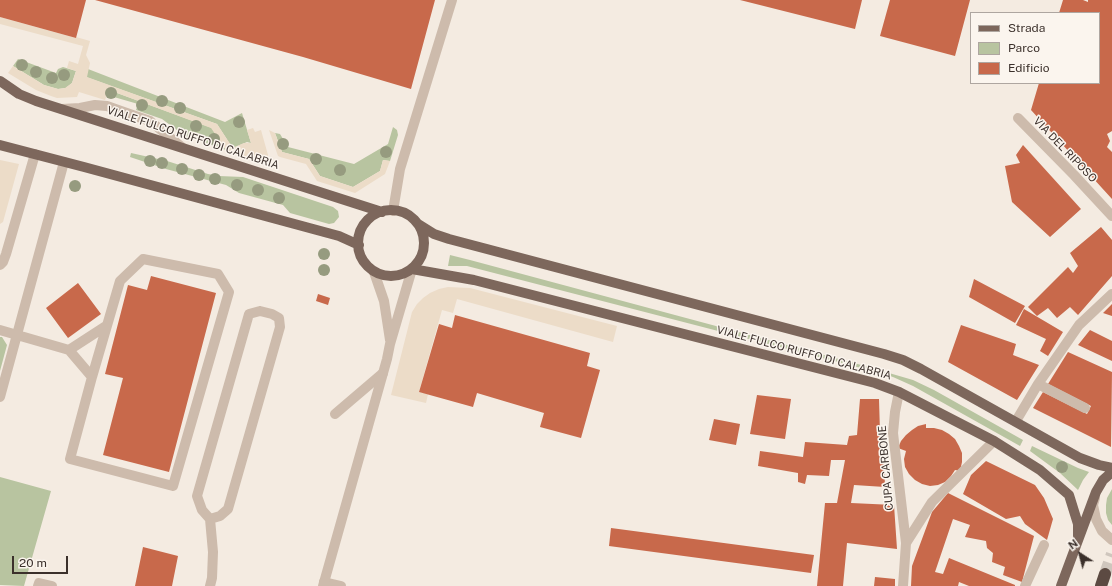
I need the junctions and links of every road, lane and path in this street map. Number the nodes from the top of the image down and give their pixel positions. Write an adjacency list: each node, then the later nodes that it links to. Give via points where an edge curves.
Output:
1 (452, 0): 9 (street, via 400,168)
2 (0, 81): 3 (main road, VIALE FULCO RUFFO DI CALABRIA, via 19,94)
3 (60, 109): 6 (main road, VIALE FULCO RUFFO DI CALABRIA); 6 (street, via 106,106 150,121)
4 (1018, 118): 11 (street, VIA DEL RIPOSO)
5 (0, 146): 7 (main road)
6 (183, 148): 10 (main road, VIALE FULCO RUFFO DI CALABRIA)
7 (35, 154): 8 (main road); 14 (street, via 6,254)
8 (64, 162): 13 (main road, via 339,236); 20 (street)
9 (393, 211): 10 (main road); 12 (main road, via 403,213)
10 (382, 212): 13 (main road, via 365,224)
11 (1112, 216)
12 (418, 224): 15 (main road, via 423,233 423,252); 30 (main road, VIALE FULCO RUFFO DI CALABRIA, via 434,234 903,360)
13 (358, 245): 16 (main road, via 366,265)
14 (0, 265)
15 (412, 269): 16 (main road, via 394,276); 21 (street); 26 (main road, VIALE FULCO RUFFO DI CALABRIA, via 474,280)
16 (374, 272): 21 (street, via 384,301)
17 (1112, 294): 25 (street, via 1079,325)
18 (106, 326): 22 (street); 24 (street); 24 (street, via 120,281 143,259 218,274 229,292 172,486 70,459)
19 (0, 330): 20 (street)
20 (17, 335): 22 (street); 27 (street)
21 (390, 344): 23 (street)
22 (69, 350): 24 (street)
23 (383, 373): 29 (street); 41 (street)
24 (92, 377)
25 (1038, 384): 28 (street); 30 (street)
26 (899, 392): 31 (main road, VIALE FULCO RUFFO DI CALABRIA); 38 (street, CUPA CARBONE, via 893,433)
27 (0, 397)
28 (1085, 408)
29 (335, 414)
30 (1016, 421): 32 (main road, VIALE FULCO RUFFO DI CALABRIA, via 1080,458)
31 (994, 442): 36 (main road, VIALE FULCO RUFFO DI CALABRIA, via 1040,470 1069,495 1078,524); 38 (street, CUPA CARBONE, via 932,502)
32 (1112, 468)
33 (1112, 472): 34 (main road, via 1103,480)
34 (1096, 492): 36 (main road); 37 (street, via 1093,505 1096,519 1102,531)
35 (210, 519): 35 (street, via 202,510 197,496 249,314 260,311 272,314 278,318 280,327 228,509 220,516); 44 (street, via 213,552)
36 (1078, 540): 40 (main road)
37 (1112, 540)
38 (906, 543): 46 (street, CUPA CARBONE)
39 (1044, 545): 47 (street)
40 (1066, 576): 48 (street); 49 (main road)
41 (324, 584): 45 (street)
42 (38, 586): 43 (street, via 39,583)
43 (52, 586)
44 (210, 586)
45 (340, 586)
46 (903, 586)
47 (1025, 586)
48 (1055, 586)
49 (1061, 586)

